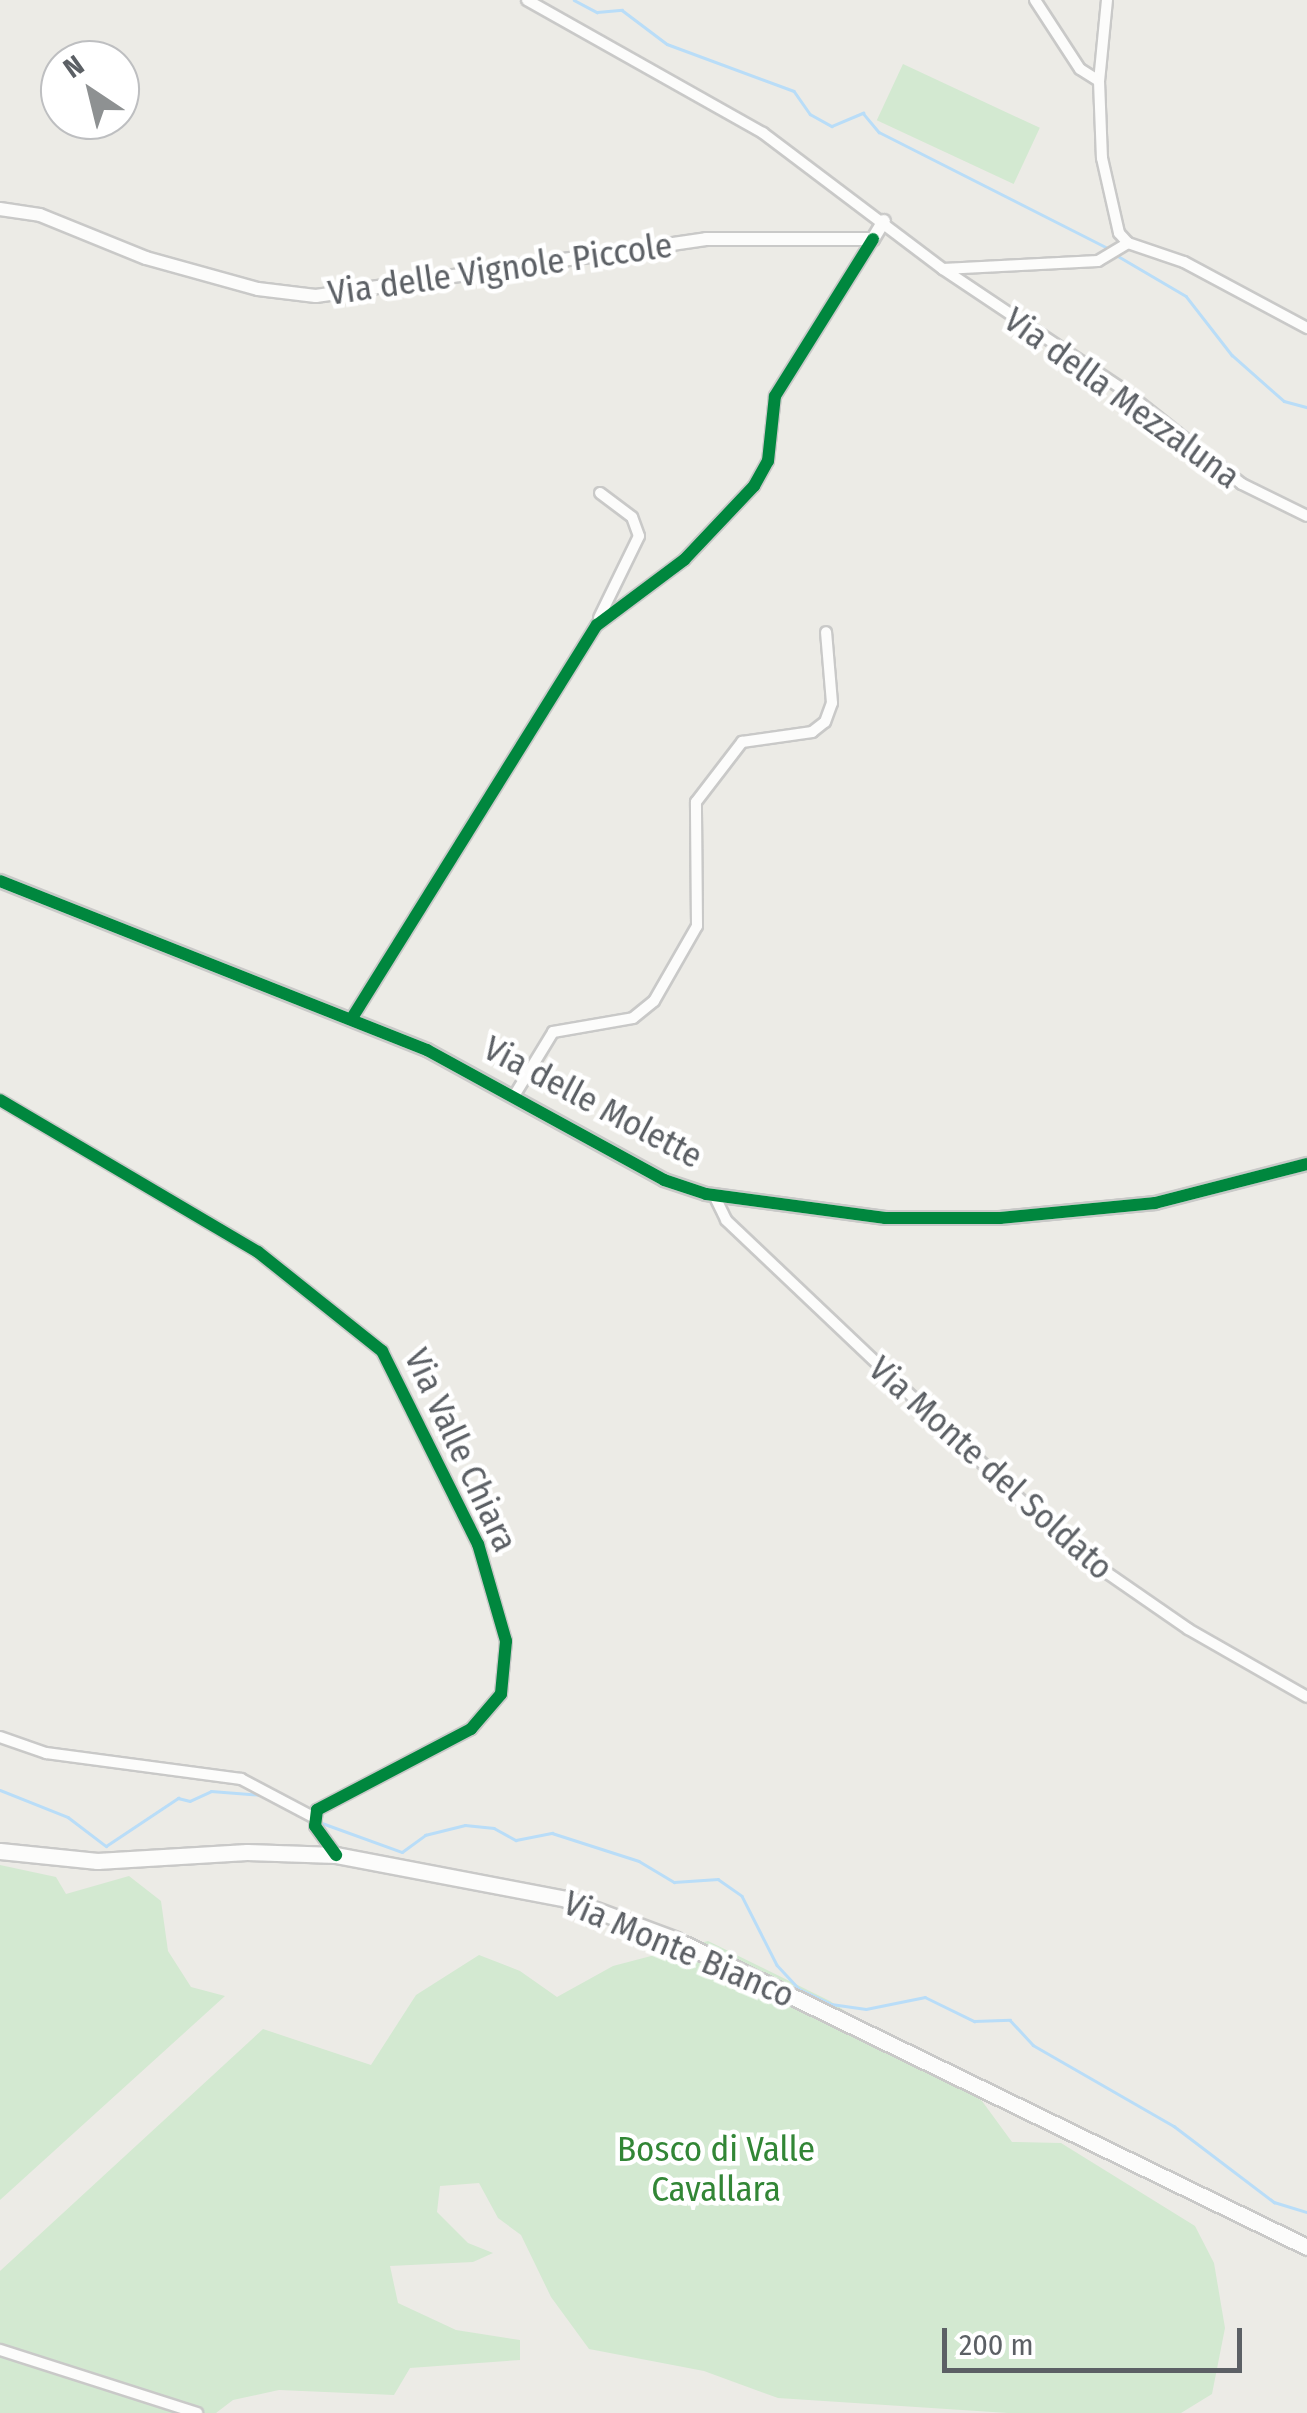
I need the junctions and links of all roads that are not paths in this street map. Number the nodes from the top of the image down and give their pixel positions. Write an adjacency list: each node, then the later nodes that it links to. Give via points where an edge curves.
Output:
1 (527, 0): 6 (street, Via della Mezzaluna, via 763,134)
2 (1035, 0): 4 (street, via 1080,69)
3 (1107, 0): 4 (street)
4 (1099, 81): 8 (street, via 1105,176 1112,212)
5 (0, 209): 7 (street, Via delle Vignole Piccole, via 45,216 146,258 299,296 380,290 706,240)
6 (879, 217): 7 (street); 9 (street, Via della Mezzaluna)
7 (873, 239): 13 (street, via 775,396 768,461 750,492 684,560)
8 (1128, 243): 9 (street, Via della Mezzaluna, via 1098,261); 10 (street, via 1184,262)
9 (943, 269): 12 (street, Via della Mezzaluna, via 1122,389 1242,484)
10 (1307, 328)
11 (600, 493): 13 (street, via 632,517 639,536)
12 (1307, 516)
13 (592, 632): 16 (street)
14 (826, 632): 17 (street, via 832,706 825,722 812,732 742,742 698,799 692,834 697,926 654,1001 633,1018 554,1032)
15 (0, 881): 16 (street, Via delle Molette)
16 (352, 1018): 17 (street, Via delle Molette)
17 (514, 1096): 20 (street, Via delle Molette, via 664,1180)
18 (0, 1100): 23 (street, Via Valle Chiara, via 245,1244 382,1351 478,1544 507,1651 496,1703 451,1742)
19 (1307, 1164): 20 (street, Via delle Molette, via 1155,1203 982,1219 885,1218)
20 (714, 1195): 21 (street, Via Monte del Soldato, via 726,1220 1074,1550 1188,1629)
21 (1307, 1697)
22 (0, 1737): 23 (street, via 46,1753 241,1779)
23 (313, 1817): 25 (street)
24 (0, 1851): 25 (main road, Via Monte Bianco, via 97,1861 247,1852)
25 (336, 1855): 26 (main road, Via Monte Bianco, via 540,1892 676,1940)
26 (1307, 2247)
27 (0, 2350): 28 (street)
28 (197, 2413)

